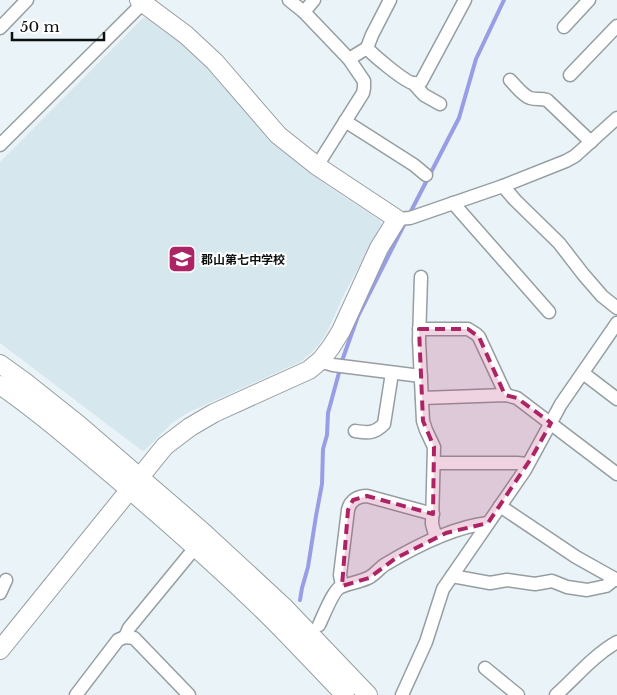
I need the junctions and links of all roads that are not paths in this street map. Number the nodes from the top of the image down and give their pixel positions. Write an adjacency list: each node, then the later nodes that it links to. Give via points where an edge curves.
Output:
1 (27, 0): 9 (street)
2 (289, 0): 8 (street)
3 (314, 0): 8 (street)
4 (390, 0): 12 (street)
5 (465, 0): 16 (street, via 421,82)
6 (589, 0): 11 (street)
7 (142, 1): 21 (street); 22 (street, via 215,62 278,135)
8 (304, 12): 13 (street)
9 (2, 23)
10 (617, 26): 14 (street)
11 (564, 27)
12 (368, 48): 13 (street); 16 (street)
13 (349, 59): 19 (street, via 364,85 363,93)
14 (570, 75)
15 (510, 80): 20 (street, via 526,96 547,100)
16 (413, 83): 17 (street, via 424,95)
17 (440, 104)
18 (617, 118): 20 (street)
19 (345, 121): 22 (street); 23 (street)
20 (591, 142): 24 (street, via 566,161)
21 (0, 145)
22 (317, 166): 26 (street)
23 (426, 175)
24 (503, 186): 25 (street); 28 (street, via 559,242 602,296)
25 (453, 203): 26 (street, via 410,218); 29 (street)
26 (397, 219): 32 (street, via 379,248 341,331)
27 (421, 276): 31 (street)
28 (617, 308)
29 (549, 312)
30 (616, 328): 35 (street)
31 (419, 329): 36 (street); 38 (street, via 473,331 479,337)
32 (321, 360): 34 (street, via 332,365); 46 (street, via 309,370 190,427 165,446)
33 (0, 364): 46 (street, via 72,419)
34 (392, 373): 36 (street); 42 (street, via 384,424 369,433)
35 (583, 373): 40 (street); 41 (street)
36 (421, 376): 39 (street)
37 (0, 385): 46 (street)
38 (506, 396): 39 (street); 41 (street, via 517,398)
39 (422, 398): 43 (street, via 423,421 434,447)
40 (617, 399)
41 (550, 423): 44 (street); 45 (street)
42 (355, 431)
43 (434, 463): 44 (street); 48 (street)
44 (528, 464): 47 (street)
45 (617, 474)
46 (135, 483): 59 (street); 64 (street, via 192,545 271,618); 65 (street, via 203,532 283,606)
47 (500, 506): 49 (street); 54 (street)
48 (433, 514): 50 (street); 55 (street, via 367,496 350,503 340,575)
49 (488, 523): 50 (street); 52 (street)
50 (436, 538): 55 (street, via 396,558 369,578)
51 (189, 555): 58 (street)
52 (452, 576): 54 (street, via 490,583 552,581 587,590); 66 (street, via 443,589 426,642)
53 (6, 580): 56 (street)
54 (616, 580)
55 (342, 586): 57 (street, via 334,595)
56 (0, 593)
57 (320, 625)
58 (125, 637): 62 (street, via 134,638); 63 (street, via 118,640)
59 (3, 640)
60 (617, 642): 68 (street, via 593,659)
61 (485, 668): 67 (street)
62 (187, 694)
63 (76, 695)
64 (345, 695)
65 (368, 695)
66 (402, 695)
67 (518, 695)
68 (556, 695)

